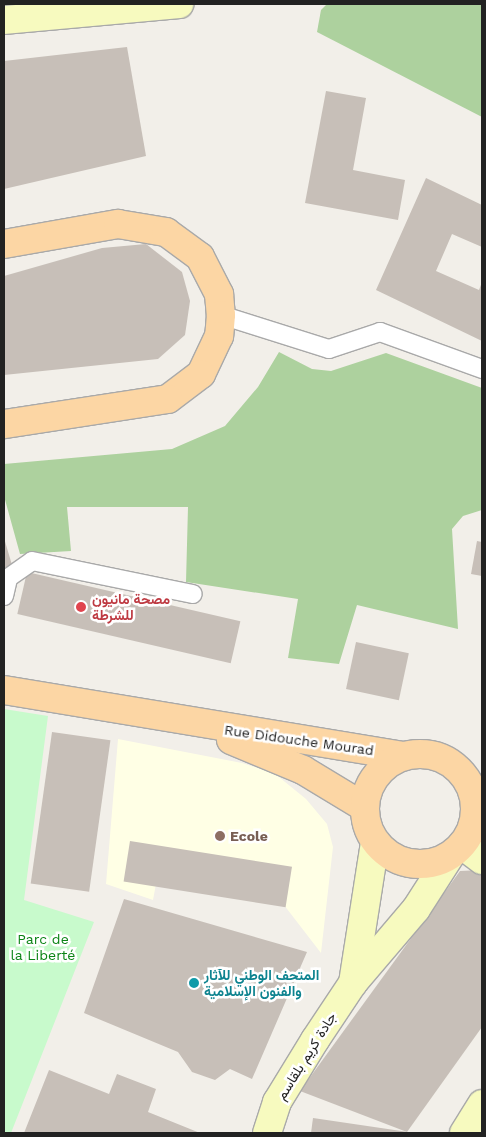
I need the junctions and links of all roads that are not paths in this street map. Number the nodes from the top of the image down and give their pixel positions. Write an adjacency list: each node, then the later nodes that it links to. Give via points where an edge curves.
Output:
1 (179, 4): 2 (main road)
2 (4, 20)
3 (4, 244): 4 (main road, via 118,224 166,232 200,257 219,294)
4 (221, 315): 5 (lane, via 329,349 380,332); 6 (main road, via 219,336 201,374 168,399)
5 (482, 369)
6 (4, 424)
7 (193, 594): 8 (lane, via 32,561 8,578)
8 (4, 596)
9 (4, 690): 10 (main road, Rue Didouche Mourad)
10 (195, 724): 11 (main road, Rue Didouche Mourad); 13 (main road, Rue Didouche Mourad, via 303,770)
11 (404, 756): 12 (main road, via 437,756); 13 (main road, via 375,775)
12 (473, 772): 15 (main road, via 475,818)
13 (364, 807): 14 (main road)
14 (375, 842): 15 (main road, via 386,854 410,863 435,863); 16 (main road)
15 (465, 853): 16 (main road, جادة كريم بلقاسم)
16 (353, 983): 18 (main road, جادة كريم بلقاسم, via 277,1102)
17 (482, 1104): 19 (main road)
18 (267, 1133)
19 (464, 1133)

